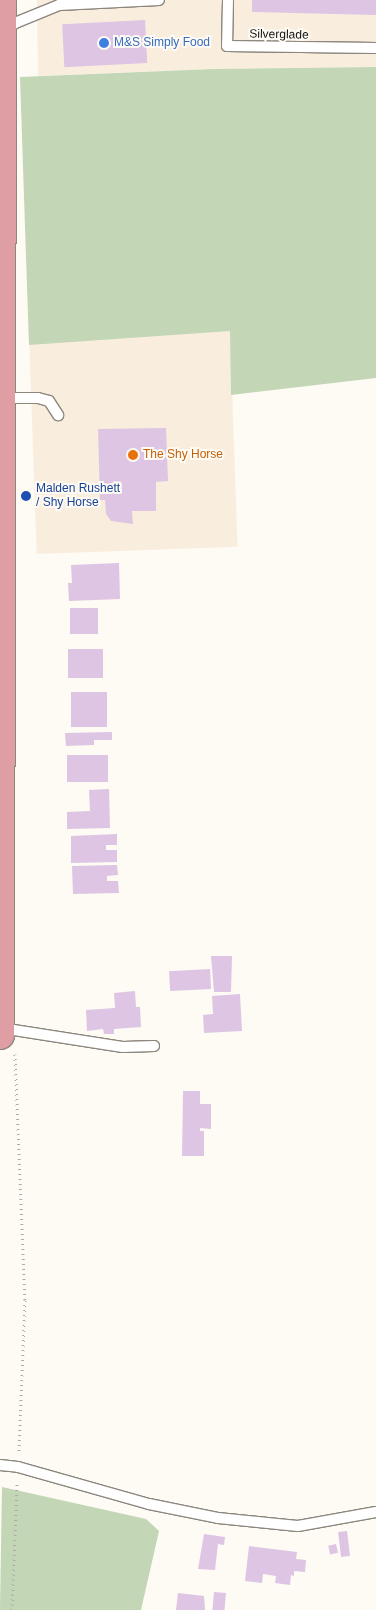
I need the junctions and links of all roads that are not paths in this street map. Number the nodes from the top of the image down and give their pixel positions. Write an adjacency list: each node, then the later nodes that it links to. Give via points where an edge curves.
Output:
1 (2, 0): 4 (highway)
2 (159, 0): 4 (lane, via 59,4 15,23)
3 (228, 0): 5 (lane, Silverglade, via 227,46)
4 (3, 32): 6 (highway)
5 (376, 48)
6 (2, 398): 7 (lane, via 49,401); 8 (highway)
7 (58, 415)
8 (0, 1027): 9 (highway); 10 (lane, via 123,1047)
9 (0, 1035)
10 (154, 1046)
11 (0, 1466): 12 (lane, via 18,1467 149,1504 218,1518 298,1526)
12 (376, 1512)

